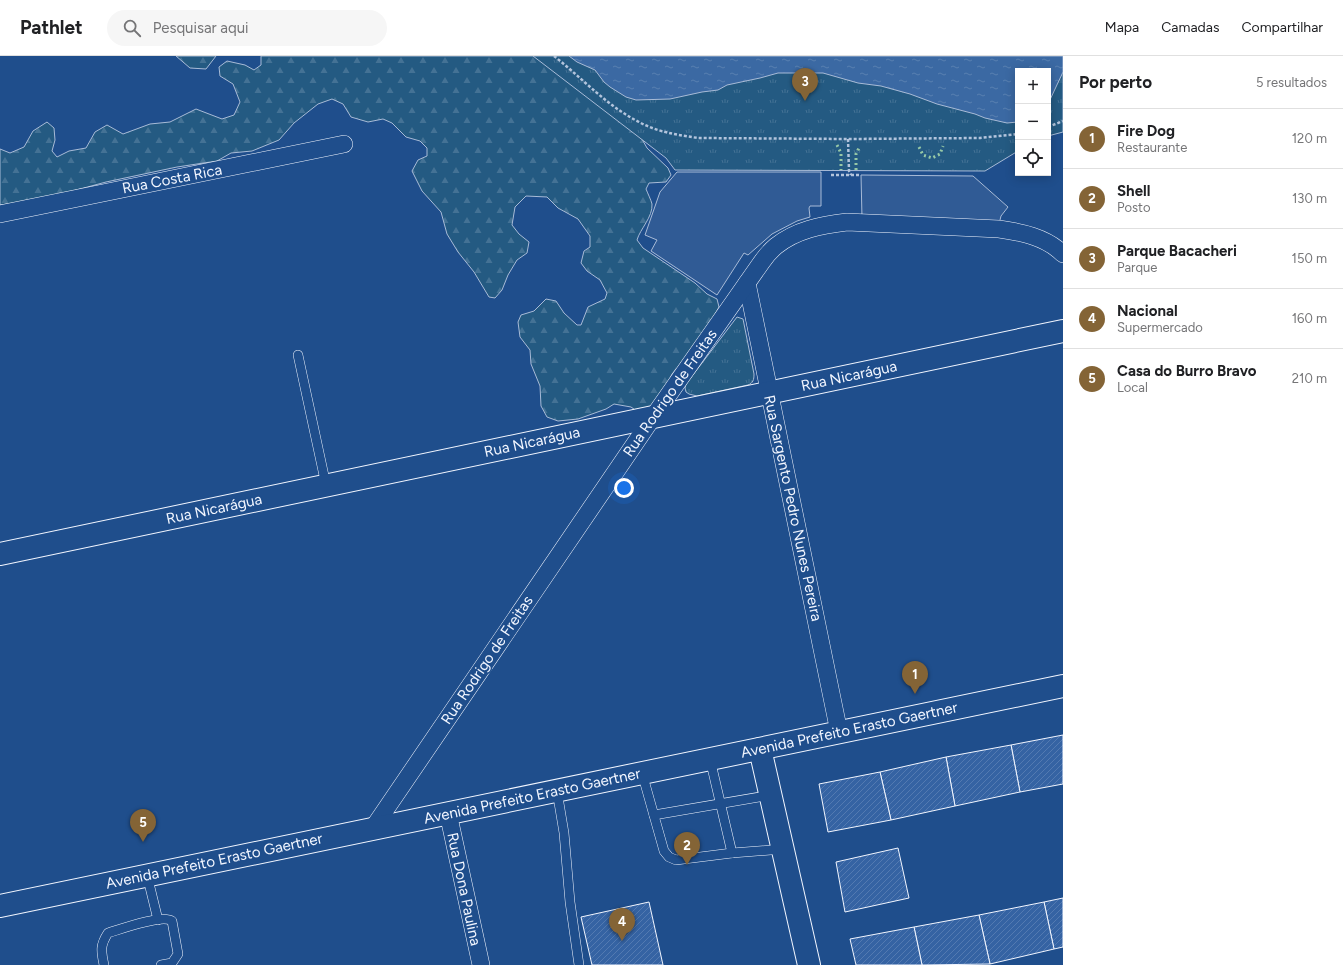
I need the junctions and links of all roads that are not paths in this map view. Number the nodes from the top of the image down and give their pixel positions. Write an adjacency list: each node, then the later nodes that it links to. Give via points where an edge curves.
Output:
1 (344, 144): 2 (street, Rua Costa Rica)
2 (0, 214)
3 (1063, 254): 4 (street, Rua Rodrigo de Freitas, via 1033,236 999,229 846,222 810,228 791,236 775,247)
4 (746, 283): 7 (street, Rua Sargento Pedro Nunes Pereira); 8 (street, Rua Rodrigo de Freitas)
5 (1063, 331): 7 (main road, Rua Nicarágua)
6 (298, 354): 9 (lane)
7 (769, 392): 8 (main road, Rua Nicarágua); 12 (street, Rua Sargento Pedro Nunes Pereira)
8 (653, 417): 9 (main road, Rua Nicarágua); 21 (street, Rua Rodrigo de Freitas)
9 (326, 485): 10 (main road, Rua Nicarágua)
10 (0, 554)
11 (1063, 686): 12 (main road, Avenida Prefeito Erasto Gaertner)
12 (839, 732): 13 (main road, Avenida Prefeito Erasto Gaertner)
13 (760, 749): 14 (main road, Avenida Prefeito Erasto Gaertner); 17 (main road)
14 (710, 759): 15 (main road, Avenida Prefeito Erasto Gaertner); 18 (lane)
15 (642, 773): 16 (main road, Avenida Prefeito Erasto Gaertner); 20 (lane)
16 (557, 790): 19 (main road, Avenida Prefeito Erasto Gaertner); 30 (lane)
17 (770, 795): 18 (lane); 22 (main road)
18 (720, 803): 20 (lane); 23 (lane)
19 (448, 813): 21 (main road, Avenida Prefeito Erasto Gaertner); 29 (street, Rua Dona Paulina)
20 (654, 815): 23 (lane, via 664,851 669,857 676,860)
21 (373, 828): 24 (main road, Avenida Prefeito Erasto Gaertner)
22 (783, 849): 23 (lane); 31 (main road)
23 (732, 853)
24 (147, 875): 25 (main road, Avenida Prefeito Erasto Gaertner); 26 (lane)
25 (0, 906)
26 (158, 920): 27 (lane, via 108,933 101,951); 28 (lane, via 172,921 178,954 172,963)
27 (104, 965)
28 (161, 965)
29 (481, 965)
30 (579, 965)
31 (809, 965)

